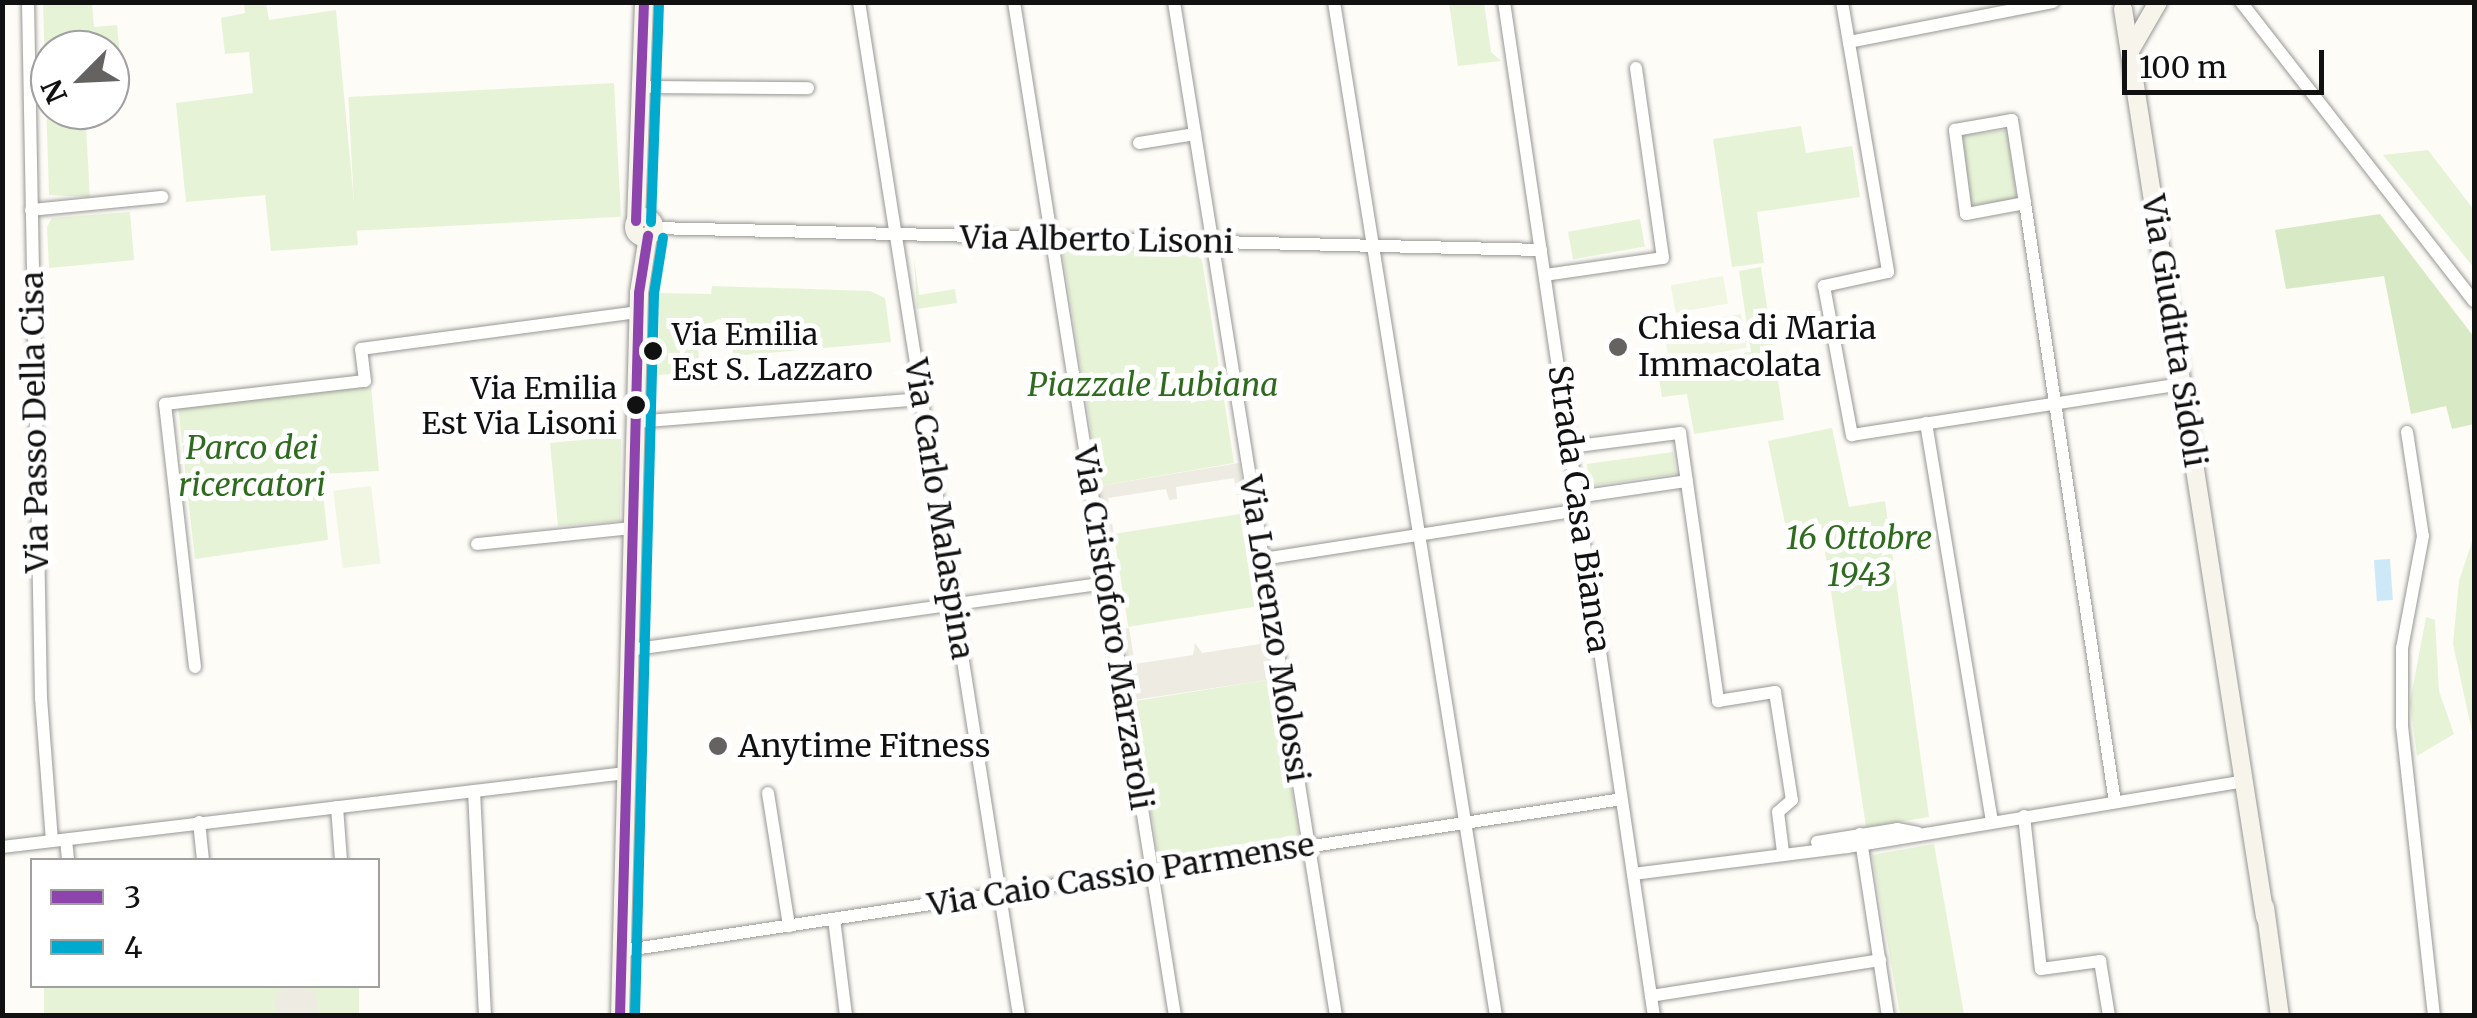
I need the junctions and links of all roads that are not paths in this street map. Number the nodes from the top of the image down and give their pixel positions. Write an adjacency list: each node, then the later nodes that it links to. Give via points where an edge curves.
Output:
1 (28, 2): 23 (street, Via Passo Della Cisa)
2 (644, 2): 24 (street)
3 (653, 2): 17 (street)
4 (859, 2): 25 (street, Via Carlo Malaspina)
5 (1014, 2): 26 (street, Via Cristoforo Marzaroli)
6 (1174, 2): 19 (street, Via Lorenzo Molossi)
7 (1334, 2): 28 (street)
8 (1504, 2): 29 (street, Strada Casa Bianca)
9 (1842, 2): 14 (street)
10 (2053, 2): 14 (street)
11 (2241, 2): 31 (street)
12 (2120, 6): 13 (street, Via Giuditta Sidoli); 15 (street, Via Giuditta Sidoli)
13 (2153, 7): 15 (street, Via Giuditta Sidoli)
14 (1848, 42): 37 (street, via 1888,272 1824,286 1852,435)
15 (2131, 50): 33 (street, Via Giuditta Sidoli)
16 (1636, 68): 30 (street, via 1663,258)
17 (651, 87): 18 (street); 24 (street)
18 (808, 88)
19 (1194, 134): 20 (street); 27 (street, Via Lorenzo Molossi)
20 (1139, 143)
21 (162, 197): 23 (street)
22 (2026, 203): 22 (street, via 1966,214 1955,130 2012,120); 35 (street)
23 (31, 210): 62 (street, Via Passo Della Cisa, via 41,698)
24 (645, 227): 25 (street, Via Alberto Lisoni); 32 (street)
25 (896, 235): 26 (street, Via Alberto Lisoni); 34 (street, Via Carlo Malaspina)
26 (1052, 239): 27 (street, Via Alberto Lisoni); 46 (street, Via Cristoforo Marzaroli)
27 (1212, 242): 28 (street, Via Alberto Lisoni); 45 (street, Via Lorenzo Molossi)
28 (1372, 246): 29 (street, Via Alberto Lisoni); 43 (street)
29 (1541, 250): 30 (street, Strada Casa Bianca)
30 (1545, 275): 39 (street, Strada Casa Bianca)
31 (2474, 301)
32 (639, 303): 36 (street); 50 (street, via 361,349 365,380 165,404)
33 (2182, 384): 35 (street); 48 (street, Via Giuditta Sidoli)
34 (922, 400): 36 (street); 47 (street, Via Carlo Malaspina)
35 (2054, 404): 37 (street); 56 (street)
36 (636, 422): 42 (street)
37 (1926, 423): 60 (street)
38 (2407, 432): 90 (street, via 2423,536 2402,648 2402,726)
39 (1570, 447): 40 (street, via 1680,433); 41 (street, Strada Casa Bianca)
40 (1687, 481): 41 (street); 66 (street, via 1718,701 1775,692 1792,800 1778,812)
41 (1578, 504): 43 (street); 55 (street, Strada Casa Bianca)
42 (633, 528): 44 (street); 49 (street)
43 (1421, 535): 45 (street); 59 (street)
44 (477, 544)
45 (1263, 559): 65 (street, Via Lorenzo Molossi)
46 (1106, 583): 47 (street); 70 (street, Via Cristoforo Marzaroli)
47 (954, 605): 49 (street); 72 (street, Via Carlo Malaspina)
48 (2216, 612): 52 (street, Via Giuditta Sidoli); 73 (street, Via Giuditta Sidoli, via 2226,628 2237,696)
49 (629, 650): 51 (street)
50 (195, 667)
51 (626, 773): 53 (street); 76 (street)
52 (2239, 782): 56 (street); 73 (street, Via Giuditta Sidoli)
53 (474, 791): 57 (street); 79 (street)
54 (768, 792): 75 (street)
55 (1622, 799): 59 (street, Via Caio Cassio Parmense); 71 (street, Strada Casa Bianca)
56 (2115, 802): 58 (street)
57 (336, 807): 61 (street); 69 (street)
58 (2024, 816): 60 (street); 88 (street, via 2042,970 2100,960)
59 (1469, 820): 65 (street, Via Caio Cassio Parmense); 85 (street)
60 (1992, 821): 63 (street)
61 (199, 822): 62 (street); 68 (street)
62 (59, 840): 64 (street); 67 (street, Via Passo Della Cisa)
63 (1861, 840): 66 (street); 77 (street)
64 (2, 846)
65 (1309, 846): 70 (street, Via Caio Cassio Parmense); 84 (street, Via Lorenzo Molossi)
66 (1790, 851): 71 (street)
67 (67, 858)
68 (203, 858)
69 (341, 858)
70 (1152, 871): 72 (street, Via Caio Cassio Parmense); 83 (street, Via Cristoforo Marzaroli)
71 (1633, 874): 78 (street, Strada Casa Bianca)
72 (1000, 894): 74 (street, Via Caio Cassio Parmense); 82 (street, Via Carlo Malaspina)
73 (2265, 917): 89 (street, Via Giuditta Sidoli)
74 (834, 919): 75 (street, Via Caio Cassio Parmense); 81 (street)
75 (789, 926): 76 (street, Via Caio Cassio Parmense)
76 (621, 951): 80 (street)
77 (1880, 960): 78 (street); 87 (street)
78 (1651, 996): 86 (street, Strada Casa Bianca)
79 (484, 1016)
80 (620, 1016)
81 (846, 1016)
82 (1019, 1016)
83 (1175, 1016)
84 (1336, 1016)
85 (1496, 1016)
86 (1654, 1016)
87 (1888, 1016)
88 (2110, 1016)
89 (2280, 1016)
90 (2434, 1016)

